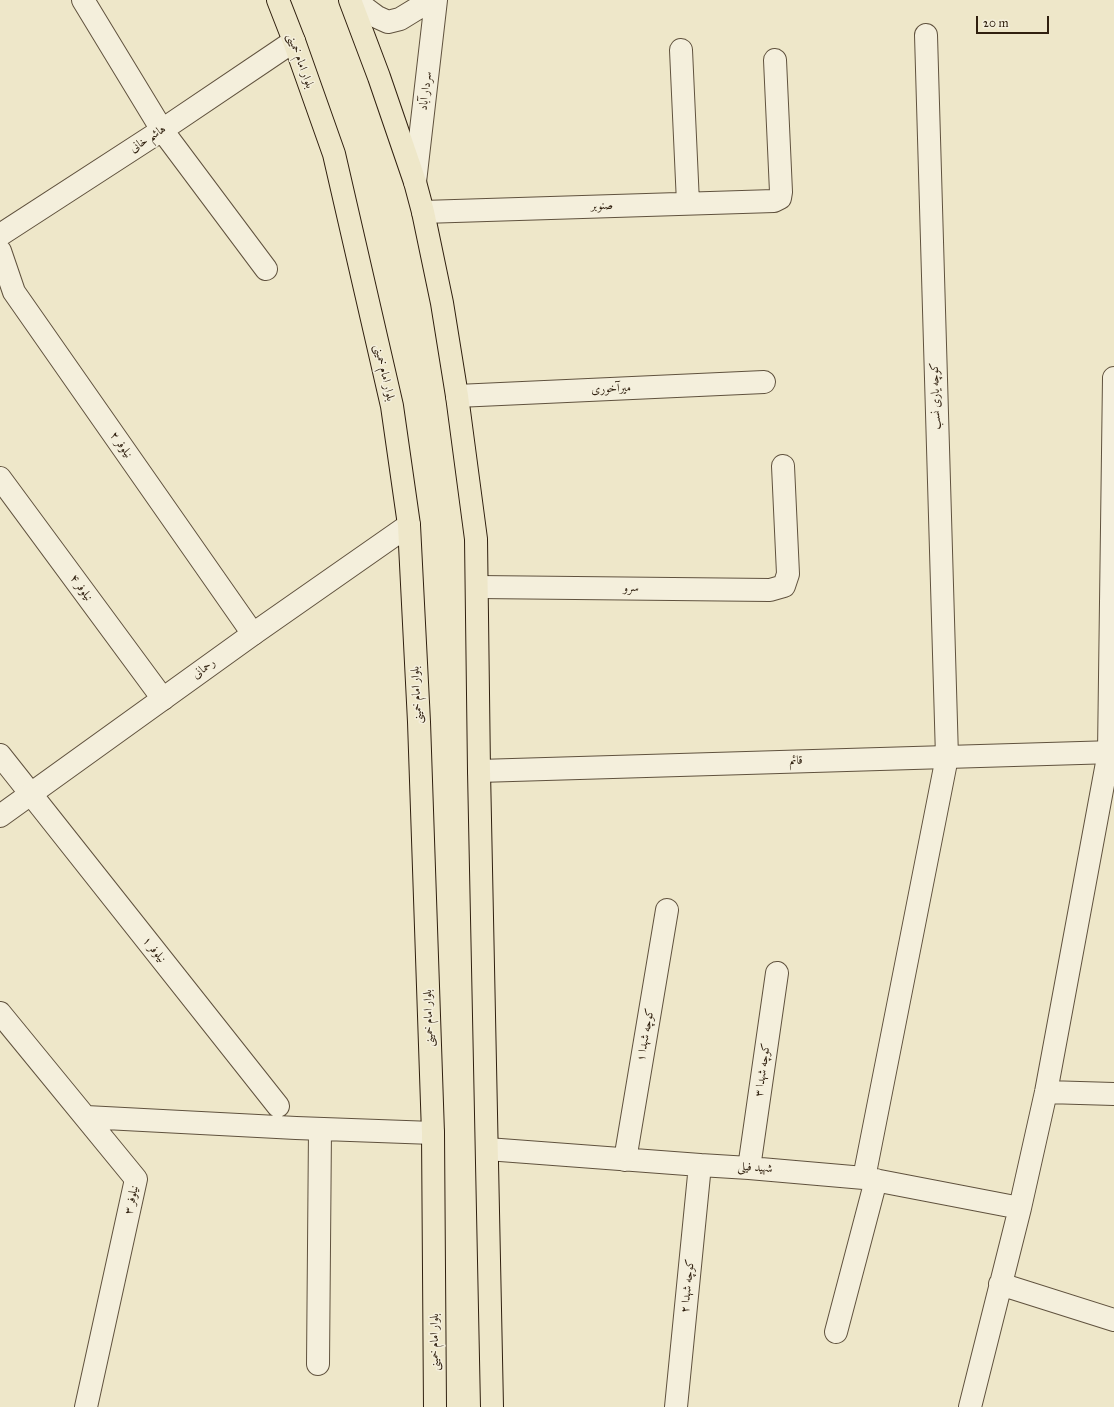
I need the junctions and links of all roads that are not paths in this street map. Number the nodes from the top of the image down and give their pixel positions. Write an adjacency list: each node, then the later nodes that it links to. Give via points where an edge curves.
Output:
1 (82, 0): 11 (street)
2 (278, 0): 8 (main road, بلوار امام خمینی)
3 (350, 0): 12 (main road)
4 (354, 0): 5 (street, via 388,22 400,19)
5 (431, 0)
6 (436, 0): 12 (street, سردار آباد)
7 (926, 35): 29 (street, کوچه یاری نسب)
8 (294, 41): 11 (street, هاشم خانی); 23 (main road, بلوار امام خمینی, via 334,154 392,406)
9 (681, 50): 13 (street)
10 (775, 60): 13 (street, صنوبر, via 780,198 774,201)
11 (162, 130): 15 (street, هاشم خانی); 17 (street)
12 (415, 182): 14 (main road)
13 (688, 204): 14 (street, صنوبر)
14 (423, 212): 20 (main road, via 442,303)
15 (0, 235)
16 (0, 251): 25 (street, نیلوفر ۲, via 14,292)
17 (266, 269)
18 (1114, 378): 27 (street)
19 (764, 382): 20 (street, میرآخوری)
20 (457, 396): 24 (main road, via 476,539)
21 (783, 466): 24 (street, سرو, via 788,574 784,586 770,590)
22 (0, 478): 26 (street, نیلوفر ۴)
23 (409, 525): 25 (street, رحمانی); 41 (main road, بلوار امام خمینی, via 419,722)
24 (478, 587): 30 (main road)
25 (253, 634): 26 (street, رحمانی)
26 (163, 699): 31 (street, رحمانی)
27 (1111, 752): 29 (street, قائم); 36 (street)
28 (0, 755): 31 (street, نیلوفر ۱)
29 (948, 757): 30 (street, قائم); 46 (street, کوچه یاری نسب)
30 (479, 771): 42 (main road)
31 (30, 793): 32 (street, رحمانی); 38 (street, نیلوفر ۱)
32 (0, 816)
33 (667, 910): 43 (street, کوچه شهدا ۱)
34 (777, 973): 45 (street, کوچه شهدا ۳)
35 (0, 1013): 39 (street, نیلوفر ۳)
36 (1046, 1092): 37 (street); 47 (street)
37 (1114, 1094)
38 (278, 1106)
39 (86, 1117): 40 (street); 52 (street, نیلوفر ۳, via 136,1179)
40 (320, 1129): 41 (street); 51 (street)
41 (433, 1132): 53 (main road, بلوار امام خمینی)
42 (487, 1149): 43 (street, شهید فیلی); 54 (main road)
43 (625, 1160): 44 (street, شهید فیلی)
44 (700, 1166): 45 (street, شهید فیلی); 55 (street, کوچه شهدا ۲)
45 (749, 1168): 46 (street, شهید فیلی)
46 (870, 1179): 47 (street, شهید فیلی); 50 (street, کوچه یاری نسب)
47 (1020, 1208): 48 (street)
48 (1000, 1284): 49 (street); 56 (street)
49 (1114, 1320)
50 (836, 1332)
51 (318, 1364)
52 (86, 1407)
53 (435, 1407)
54 (492, 1407)
55 (676, 1407)
56 (970, 1407)

